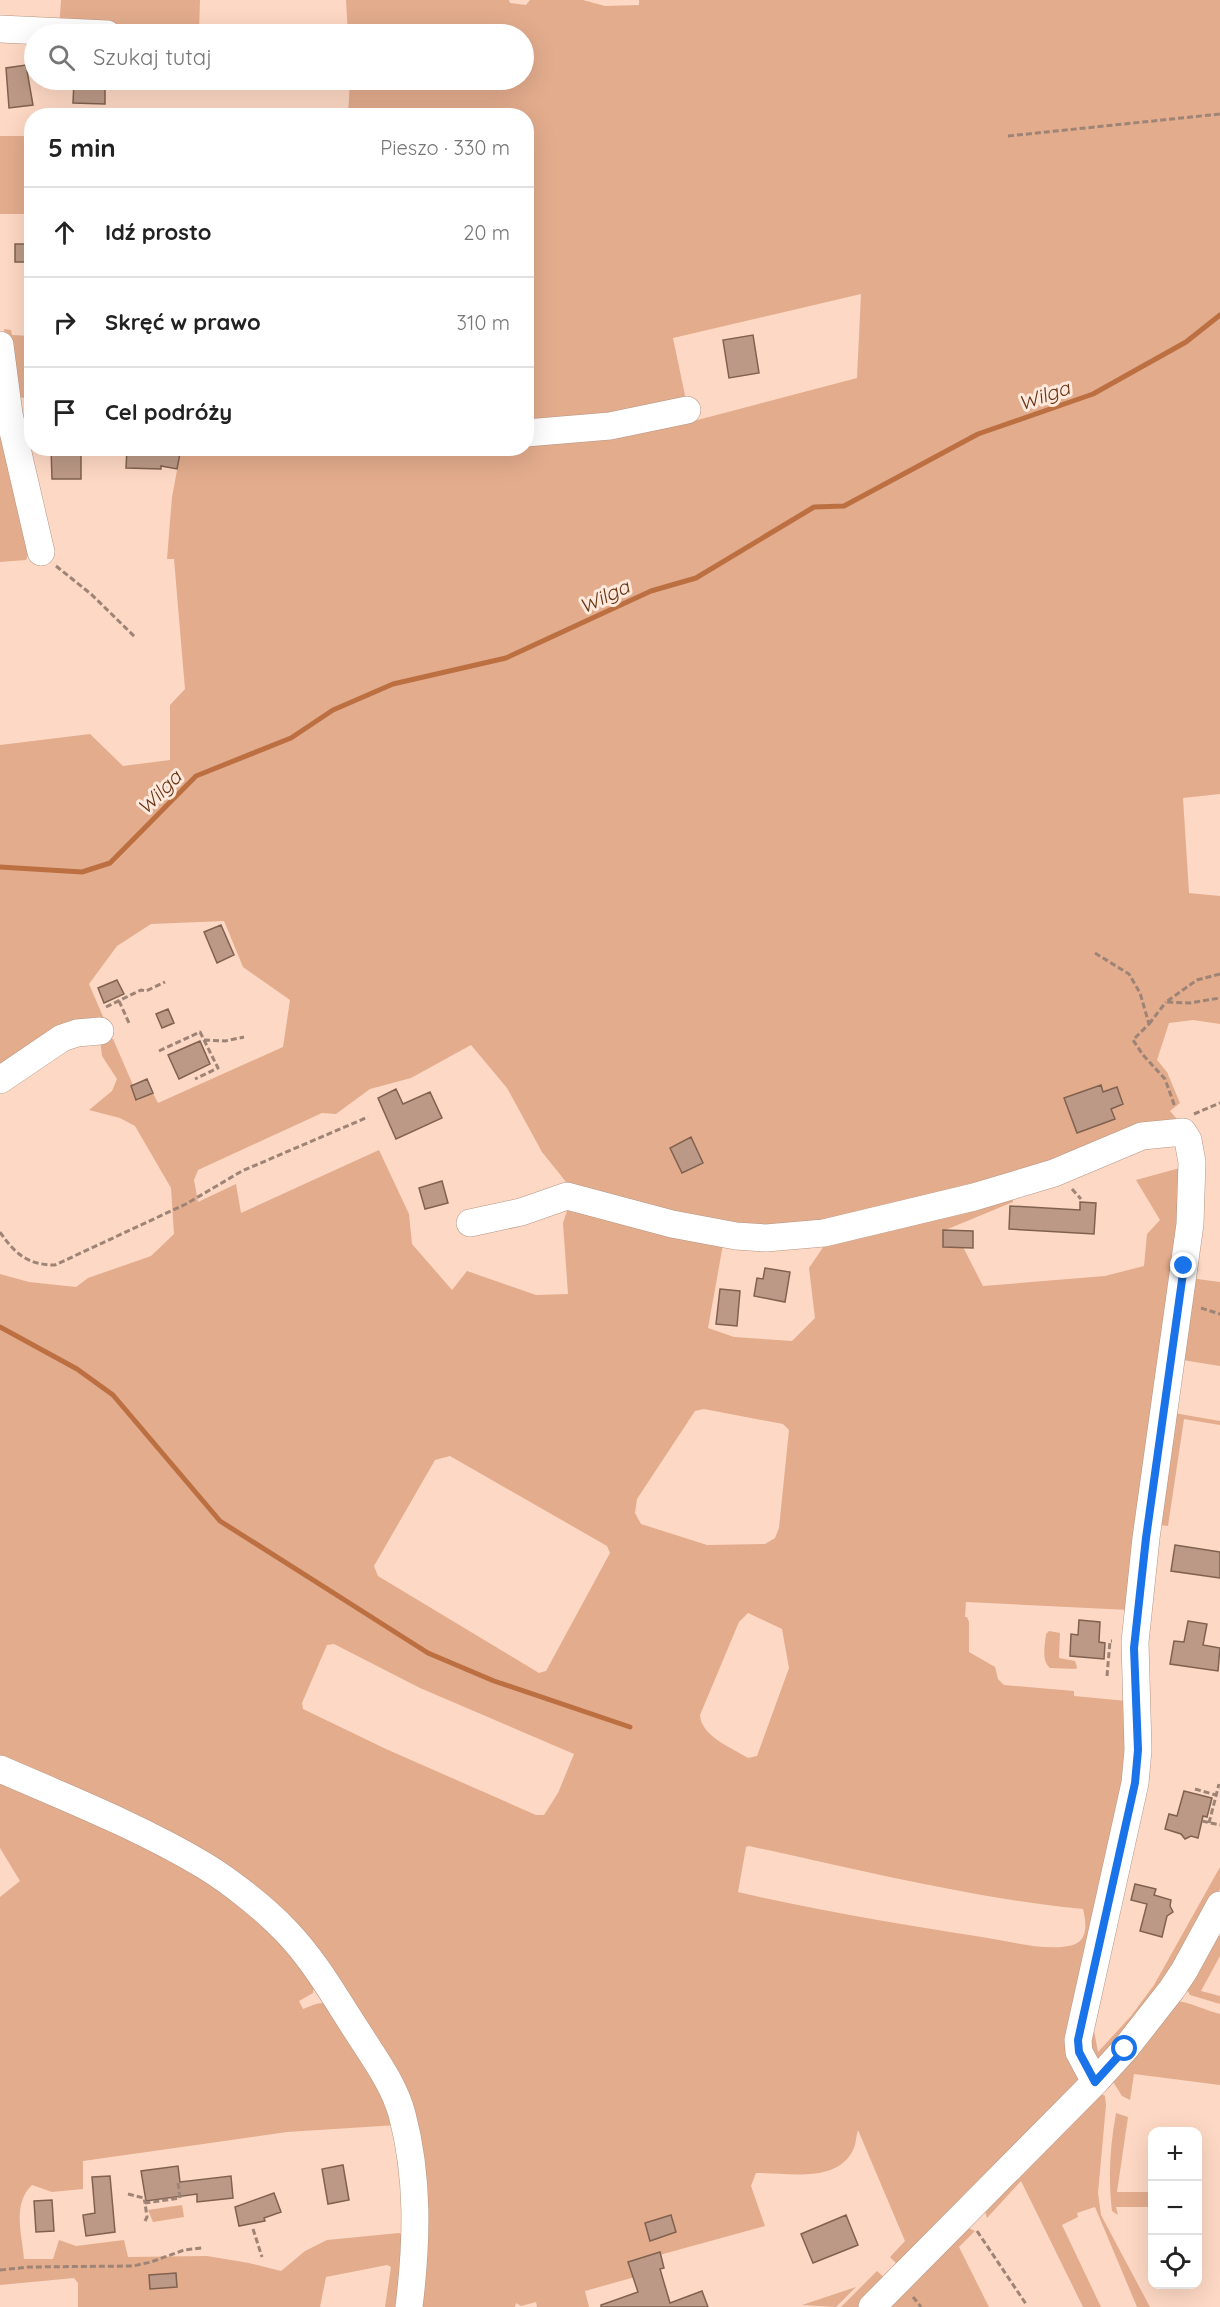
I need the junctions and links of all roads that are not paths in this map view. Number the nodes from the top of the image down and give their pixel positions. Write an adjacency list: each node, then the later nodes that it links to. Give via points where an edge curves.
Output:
1 (0, 29): 2 (street)
2 (24, 30)
3 (0, 345): 4 (street)
4 (20, 405): 6 (street)
5 (687, 410): 7 (street, via 610,426)
6 (24, 428)
7 (534, 432)
8 (29, 456): 9 (street)
9 (47, 559)
10 (103, 1019): 11 (street, via 62,1038)
11 (0, 1080)
12 (470, 1223): 15 (street, via 521,1212 567,1196 672,1224 736,1236 824,1233 974,1197 1054,1173 1142,1136 1183,1132 1192,1162 1191,1212 1134,1648 1138,1732 1135,1783 1078,2040 1079,2052)
13 (0, 1769): 16 (street, via 146,1833 207,1867 286,1931 311,1962 385,2076 401,2112 410,2150 416,2224)
14 (1220, 1905): 15 (street, via 1172,1989)
15 (1095, 2082): 17 (street)
16 (409, 2307)
17 (872, 2307)

